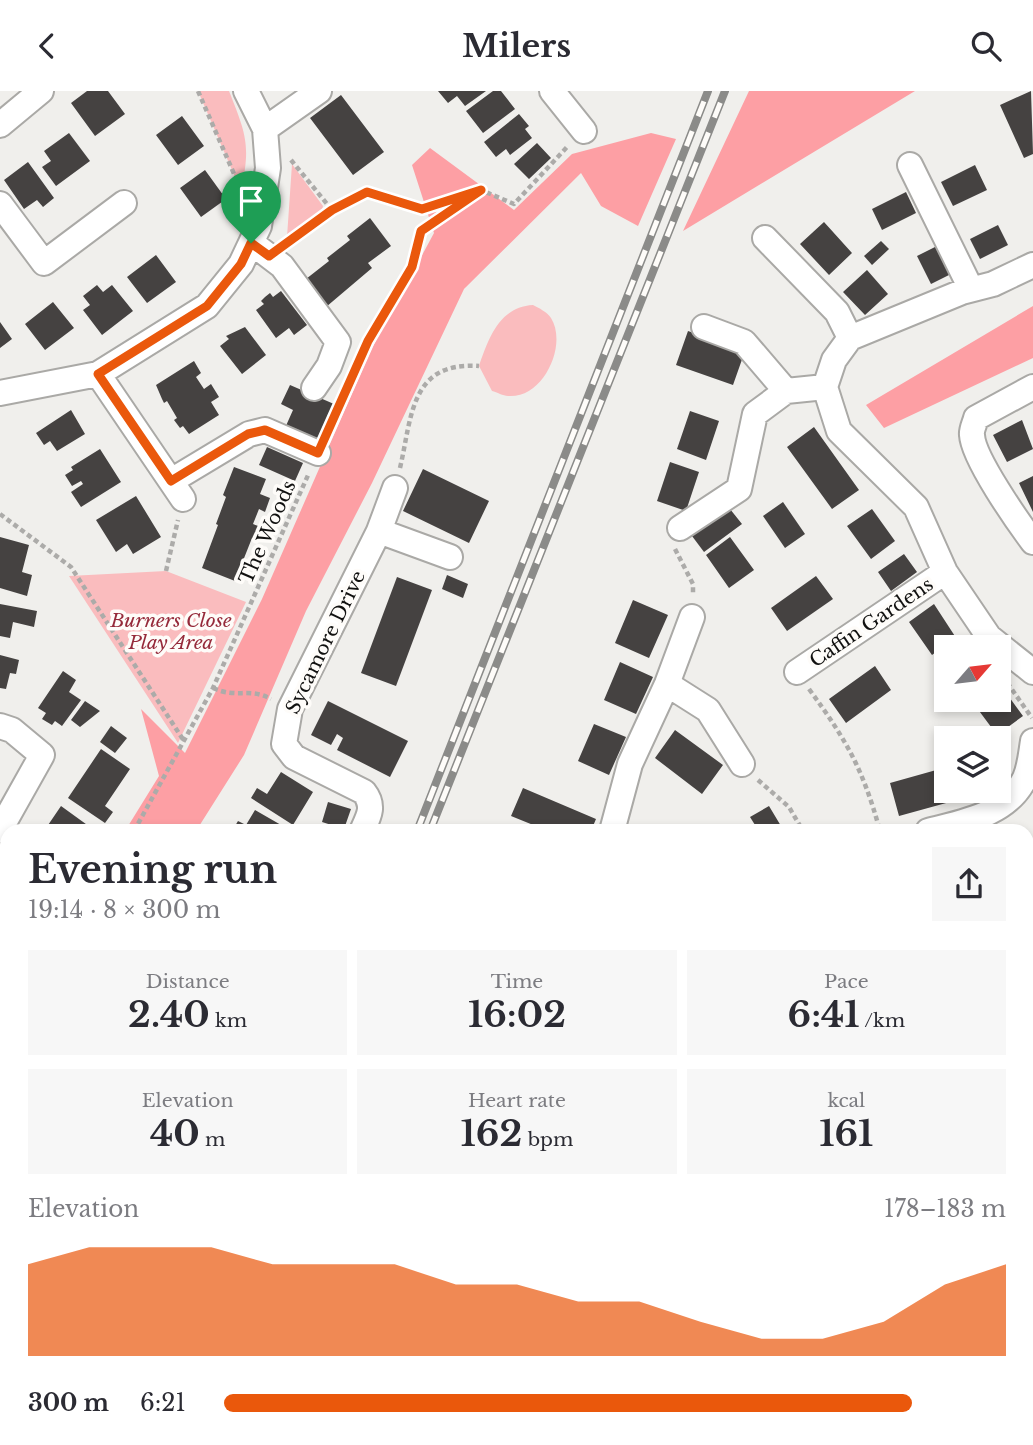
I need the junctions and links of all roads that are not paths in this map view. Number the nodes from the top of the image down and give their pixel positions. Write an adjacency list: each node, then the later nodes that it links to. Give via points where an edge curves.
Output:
1 (41, 91): 5 (street)
2 (246, 91): 6 (street)
3 (319, 91): 6 (street)
4 (552, 91): 7 (street)
5 (0, 125)
6 (265, 129): 12 (street, via 268,168)
7 (584, 131)
8 (910, 165): 14 (street)
9 (124, 203): 10 (street, via 44,263)
10 (0, 204)
11 (765, 238): 16 (street, via 837,312)
12 (260, 250): 17 (street, via 241,264 207,306); 20 (street, via 282,266 338,342)
13 (1033, 265): 14 (street)
14 (971, 289): 16 (street)
15 (704, 327): 21 (street, via 744,342)
16 (850, 338): 18 (street, via 834,360)
17 (98, 374): 22 (street); 23 (street, via 177,490 248,434 265,430)
18 (824, 387): 21 (street); 29 (street, Caffin Gardens, via 839,431 916,507)
19 (1033, 387): 27 (street, via 976,418 972,434 979,459)
20 (314, 388)
21 (786, 391): 25 (street, via 755,414 739,489)
22 (0, 393)
23 (318, 453)
24 (396, 488): 26 (street, Sycamore Drive)
25 (680, 528)
26 (379, 531): 28 (street); 39 (street, Sycamore Drive, via 290,709 284,744 295,757 364,792 371,800)
27 (1033, 542)
28 (450, 557)
29 (945, 572): 31 (street, Caffin Gardens); 32 (street, Caffin Gardens, via 989,637)
30 (692, 617): 33 (street)
31 (797, 672)
32 (1033, 672)
33 (667, 684): 36 (street, via 708,710); 40 (street, via 630,764)
34 (0, 726): 38 (street, via 12,730 42,755)
35 (1033, 741): 37 (street)
36 (742, 764)
37 (1026, 795): 41 (street, via 987,815)
38 (3, 824)
39 (365, 824)
40 (614, 824)
41 (954, 824)

